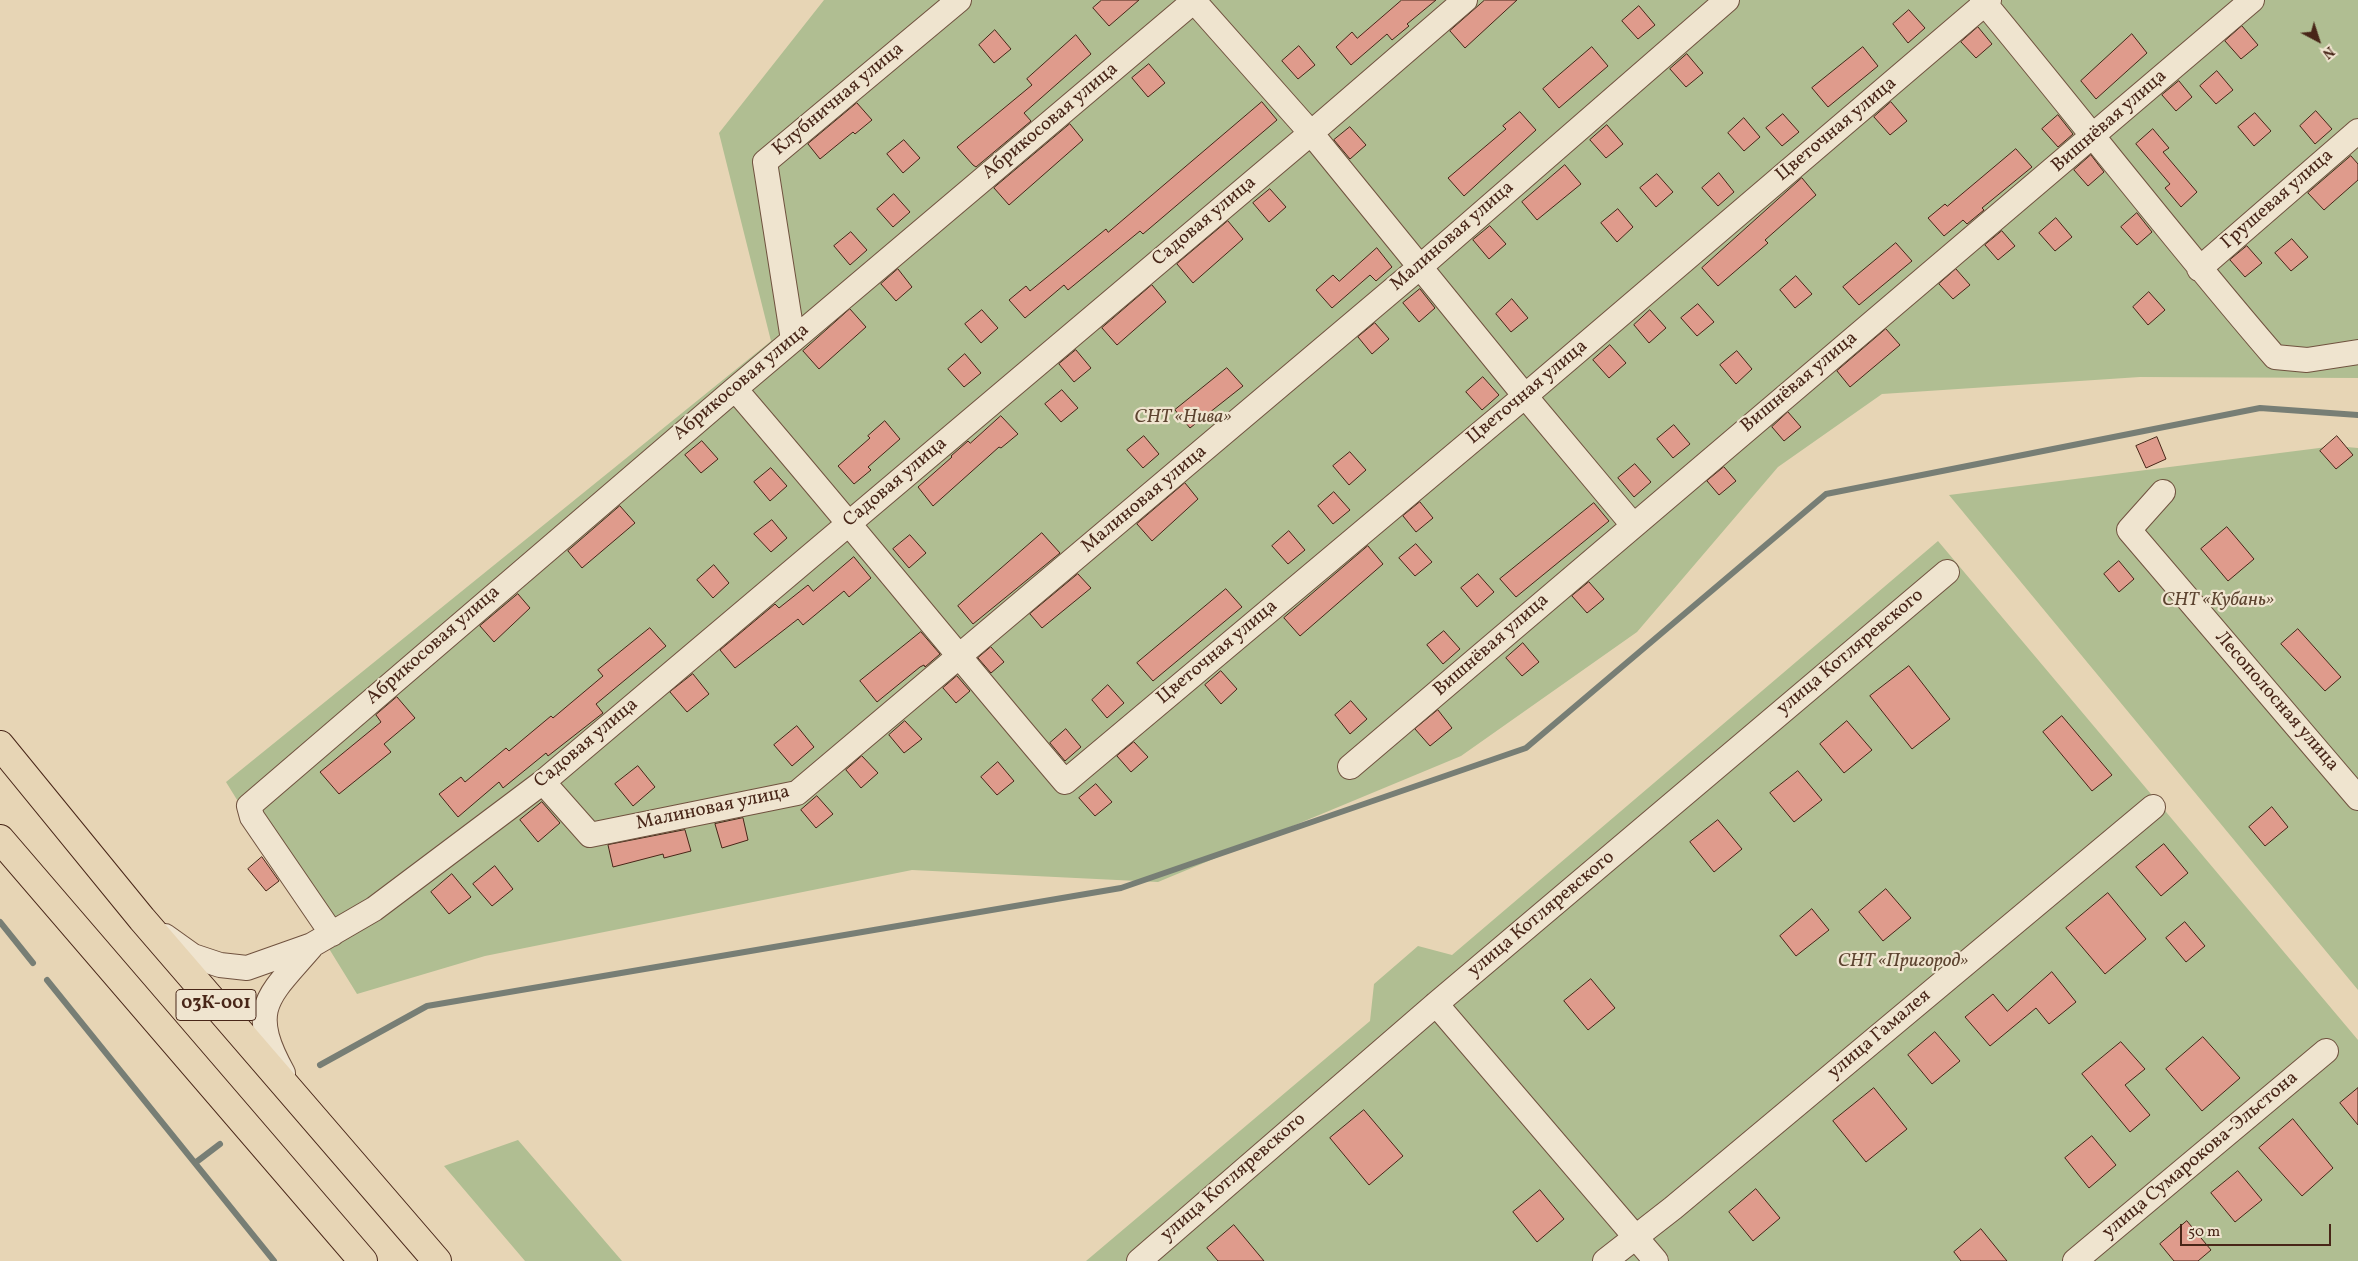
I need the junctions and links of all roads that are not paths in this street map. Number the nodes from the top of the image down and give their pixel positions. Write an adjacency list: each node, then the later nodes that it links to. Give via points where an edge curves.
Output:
1 (959, 0): 12 (street, Клубничная улица, via 765,162)
2 (1194, 0): 8 (street); 12 (street, Абрикосовая улица)
3 (1465, 0): 8 (street, Садовая улица)
4 (1727, 0): 10 (street, Малиновая улица)
5 (2252, 0): 9 (street, Вишнёвая улица)
6 (1985, 1): 9 (street); 15 (street, Цветочная улица)
7 (2358, 132): 11 (street, Грушевая улица)
8 (1311, 133): 10 (street); 17 (street, Садовая улица)
9 (2094, 136): 11 (street); 18 (street, Вишнёвая улица)
10 (1420, 266): 15 (street); 20 (street, Малиновая улица)
11 (2199, 269): 13 (street, via 2275,357 2307,360)
12 (793, 340): 14 (street, Абрикосовая улица)
13 (2357, 350)
14 (735, 389): 17 (street); 28 (street, Абрикосовая улица, via 249,806 252,817)
15 (1525, 396): 18 (street); 20 (street, Цветочная улица, via 1065,782)
16 (2163, 492): 24 (street, Лесополосная улица, via 2129,530)
17 (849, 522): 20 (street); 23 (street, Садовая улица)
18 (1633, 525): 22 (street, Вишнёвая улица)
19 (1947, 572): 30 (street, улица Котляревского)
20 (959, 657): 23 (street, Малиновая улица, via 797,792 590,835)
21 (0, 745): 27 (main road, 03К-001)
22 (1350, 767)
23 (543, 782): 28 (street, Садовая улица, via 374,909)
24 (2358, 798)
25 (2153, 808): 33 (street, улица Гамалея, via 1673,1208)
26 (0, 839): 34 (main road, 03К-001)
27 (142, 919): 29 (street, via 193,956 220,965 247,968); 32 (main road, 03К-001)
28 (332, 934): 29 (street, Садовая улица)
29 (312, 945): 32 (street, via 269,996 264,1022 270,1050)
30 (1436, 1004): 33 (street); 36 (street, улица Котляревского)
31 (2326, 1051): 39 (street, улица Сумарокова-Эльстона)
32 (301, 1105): 35 (main road, 03К-001)
33 (1635, 1236): 37 (street, улица Гамалея); 38 (street)
34 (363, 1261)
35 (437, 1261)
36 (1139, 1261)
37 (1605, 1261)
38 (1656, 1261)
39 (2075, 1261)

